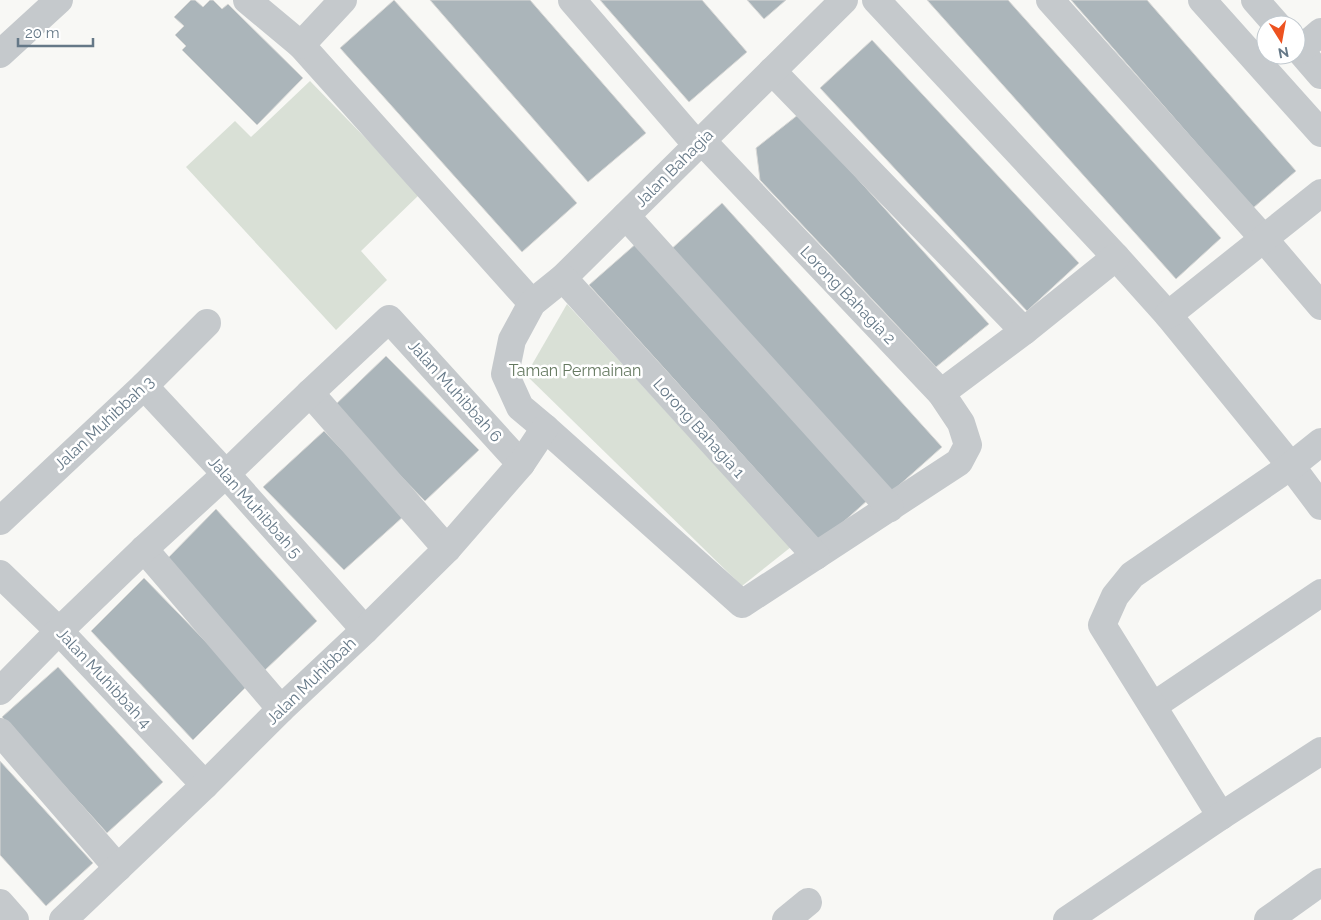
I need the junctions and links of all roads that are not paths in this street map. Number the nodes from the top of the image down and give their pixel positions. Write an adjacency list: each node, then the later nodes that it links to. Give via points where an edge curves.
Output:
1 (59, 0): 14 (street)
2 (247, 0): 13 (street)
3 (343, 0): 13 (street)
4 (572, 0): 19 (street, Lorong Bahagia 2)
5 (844, 0): 16 (street, Jalan Bahagia)
6 (876, 0): 23 (street)
7 (1050, 0): 22 (street)
8 (1202, 0): 18 (street)
9 (1255, 0): 10 (street)
10 (1268, 15)
11 (1321, 32): 12 (street)
12 (1306, 42)
13 (301, 45): 25 (street)
14 (0, 54)
15 (1306, 57): 17 (street)
16 (772, 71): 19 (street, Jalan Bahagia); 29 (street)
17 (1321, 75)
18 (1321, 133)
19 (699, 143): 21 (street, Jalan Bahagia); 32 (street, Lorong Bahagia 2)
20 (1321, 193): 22 (street)
21 (626, 216): 24 (street, Jalan Bahagia); 39 (street)
22 (1264, 239): 26 (street); 27 (street)
23 (1116, 257): 27 (street); 29 (street)
24 (563, 278): 25 (street, Jalan Bahagia); 43 (street, Lorong Bahagia 1)
25 (532, 303): 33 (street, Jalan Bahagia, via 512,340 506,374 520,407)
26 (1321, 306)
27 (1168, 315): 36 (street)
28 (207, 324): 30 (street, Jalan Muhibbah 3)
29 (1024, 330): 32 (street)
30 (144, 386): 37 (street, Jalan Muhibbah 5); 40 (street, Jalan Muhibbah 3)
31 (310, 393): 35 (street, Jalan Muhibbah 6, via 390,319); 37 (street); 42 (street)
32 (941, 393): 39 (street, Lorong Bahagia 2, via 961,423 968,445 959,462)
33 (545, 428): 35 (street, Jalan Muhibbah); 43 (street, Jalan Bahagia, via 742,604)
34 (1321, 442): 36 (street)
35 (521, 464): 42 (street, Jalan Muhibbah)
36 (1291, 466): 38 (street); 49 (street, via 1132,575 1114,596 1102,625)
37 (226, 474): 41 (street); 46 (street, Jalan Muhibbah 5)
38 (1321, 506)
39 (890, 508): 43 (street)
40 (0, 521)
41 (144, 549): 47 (street); 50 (street)
42 (448, 549): 46 (street, Jalan Muhibbah)
43 (816, 556)
44 (0, 574): 47 (street, Jalan Muhibbah 4)
45 (1321, 593): 49 (street)
46 (365, 630): 50 (street, Jalan Muhibbah)
47 (59, 631): 48 (street); 53 (street, Jalan Muhibbah 4)
48 (0, 691)
49 (1153, 706): 54 (street)
50 (281, 709): 53 (street, Jalan Muhibbah)
51 (0, 732): 55 (street)
52 (1321, 751): 54 (street)
53 (205, 786): 55 (street, Jalan Muhibbah)
54 (1221, 816): 62 (street)
55 (118, 868): 60 (street, Jalan Muhibbah)
56 (1321, 882): 63 (street)
57 (808, 902): 61 (street)
58 (0, 903): 59 (street)
59 (15, 920)
60 (63, 920)
61 (786, 920)
62 (1067, 920)
63 (1268, 920)

